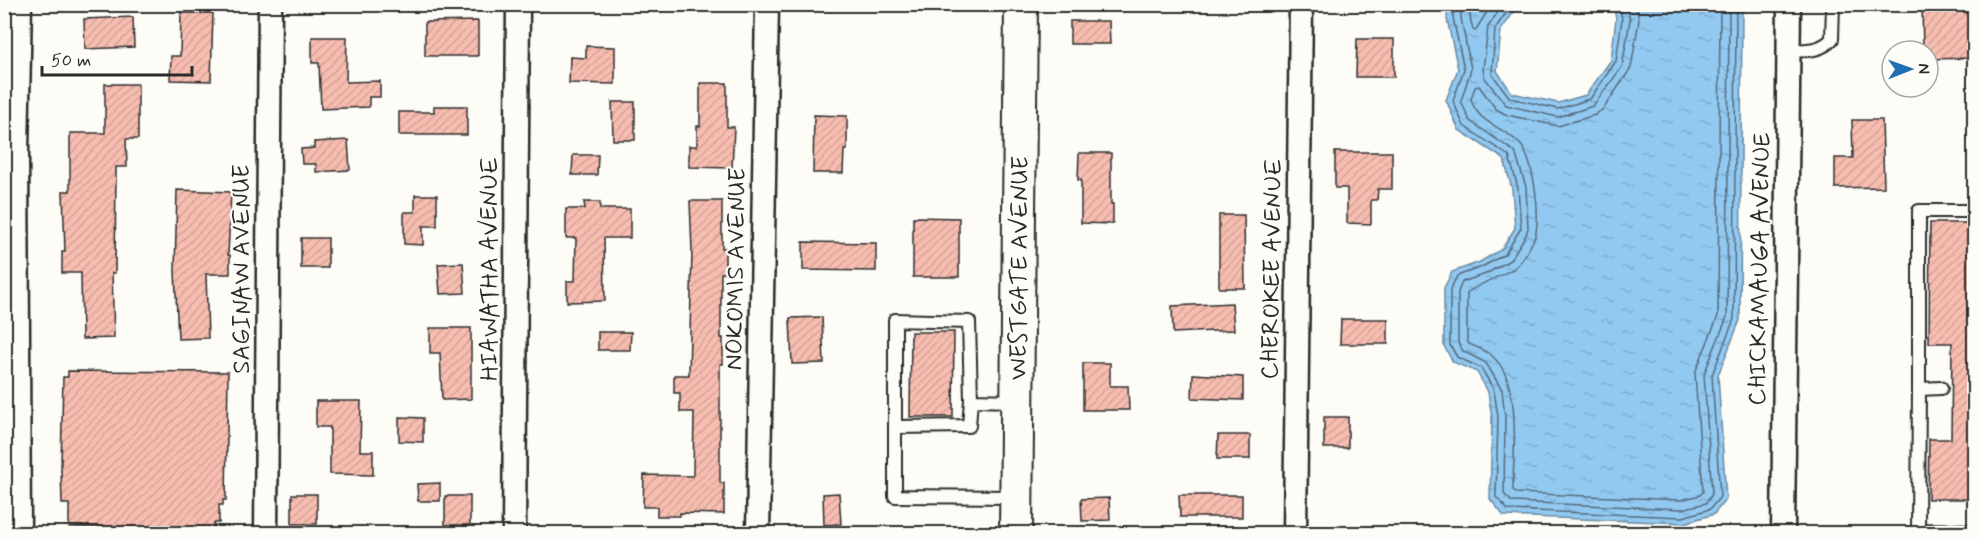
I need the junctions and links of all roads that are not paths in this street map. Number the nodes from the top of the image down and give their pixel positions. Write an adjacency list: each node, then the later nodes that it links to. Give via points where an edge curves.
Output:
1 (20, 4): 19 (street)
2 (270, 4): 20 (street, SAGINAW AVENUE)
3 (518, 4): 21 (street, HIAWATHA AVENUE)
4 (767, 4): 22 (street, NOKOMIS AVENUE)
5 (1022, 4): 14 (street, WESTGATE AVENUE)
6 (1301, 4): 24 (street, CHEROKEE AVENUE)
7 (1789, 4): 9 (street, CHICKAMAUGA AVENUE)
8 (1833, 4): 9 (lane, via 1832,39 1826,46)
9 (1788, 51): 25 (street, CHICKAMAUGA AVENUE)
10 (1974, 211): 12 (lane, via 1919,211)
11 (1941, 388): 12 (lane)
12 (1918, 389): 18 (lane)
13 (971, 400): 14 (lane); 15 (lane, via 969,426); 15 (lane, via 969,322 895,320)
14 (1017, 401): 16 (street, WESTGATE AVENUE)
15 (896, 427): 16 (lane, via 896,496)
16 (1016, 497): 23 (street, WESTGATE AVENUE)
17 (1974, 531): 18 (lane)
18 (1918, 532)
19 (19, 534)
20 (266, 534)
21 (514, 534)
22 (758, 534)
23 (1016, 534)
24 (1295, 534)
25 (1784, 534)

